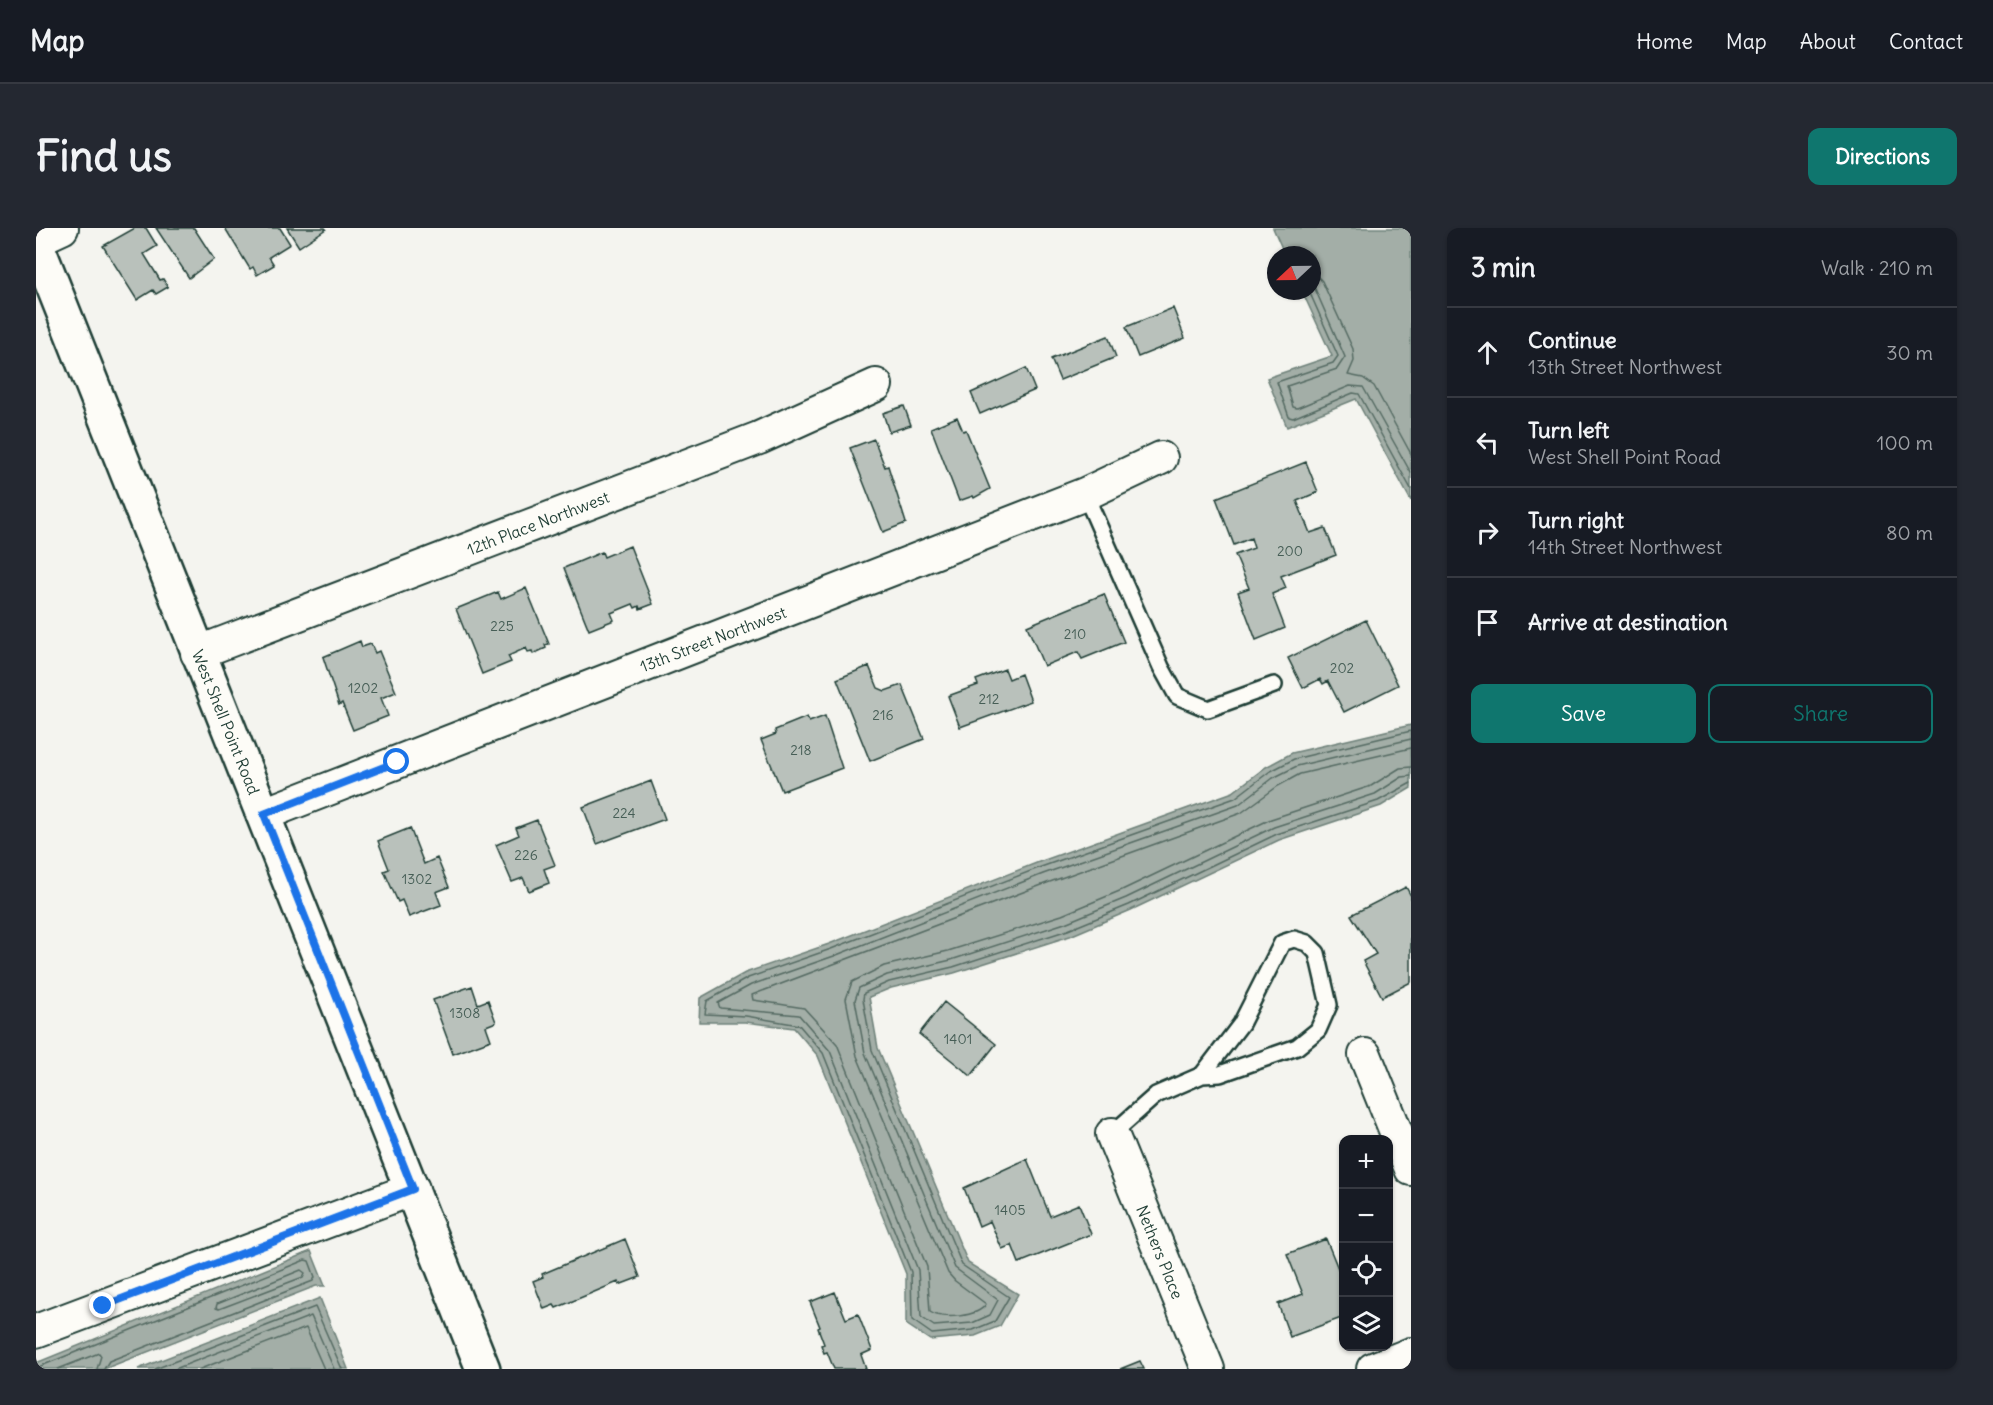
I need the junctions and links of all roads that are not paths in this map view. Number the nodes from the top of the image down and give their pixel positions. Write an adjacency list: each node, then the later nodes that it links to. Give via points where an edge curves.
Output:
1 (62, 228): 2 (street)
2 (36, 241): 6 (street, West Shell Point Road)
3 (876, 385): 6 (street, 12th Place Northwest, via 759,438)
4 (1161, 458): 5 (street, 13th Street Northwest)
5 (1085, 494): 7 (lane, via 1161,667 1178,696 1208,709); 8 (street, 13th Street Northwest)
6 (197, 653): 8 (street, West Shell Point Road)
7 (1274, 685)
8 (264, 814): 13 (street, West Shell Point Road)
9 (1365, 1055): 12 (street)
10 (1202, 1075): 10 (lane, via 1220,1074 1265,1060 1297,1047 1318,1030 1329,1005 1317,953 1307,943 1294,939 1282,943 1241,1024); 11 (lane, via 1156,1095)
11 (1112, 1134): 17 (street, Nethers Place)
12 (1411, 1168)
13 (413, 1189): 14 (street); 16 (street, West Shell Point Road)
14 (36, 1331)
15 (1409, 1356): 18 (street)
16 (483, 1369)
17 (1208, 1369)
18 (1373, 1369)

